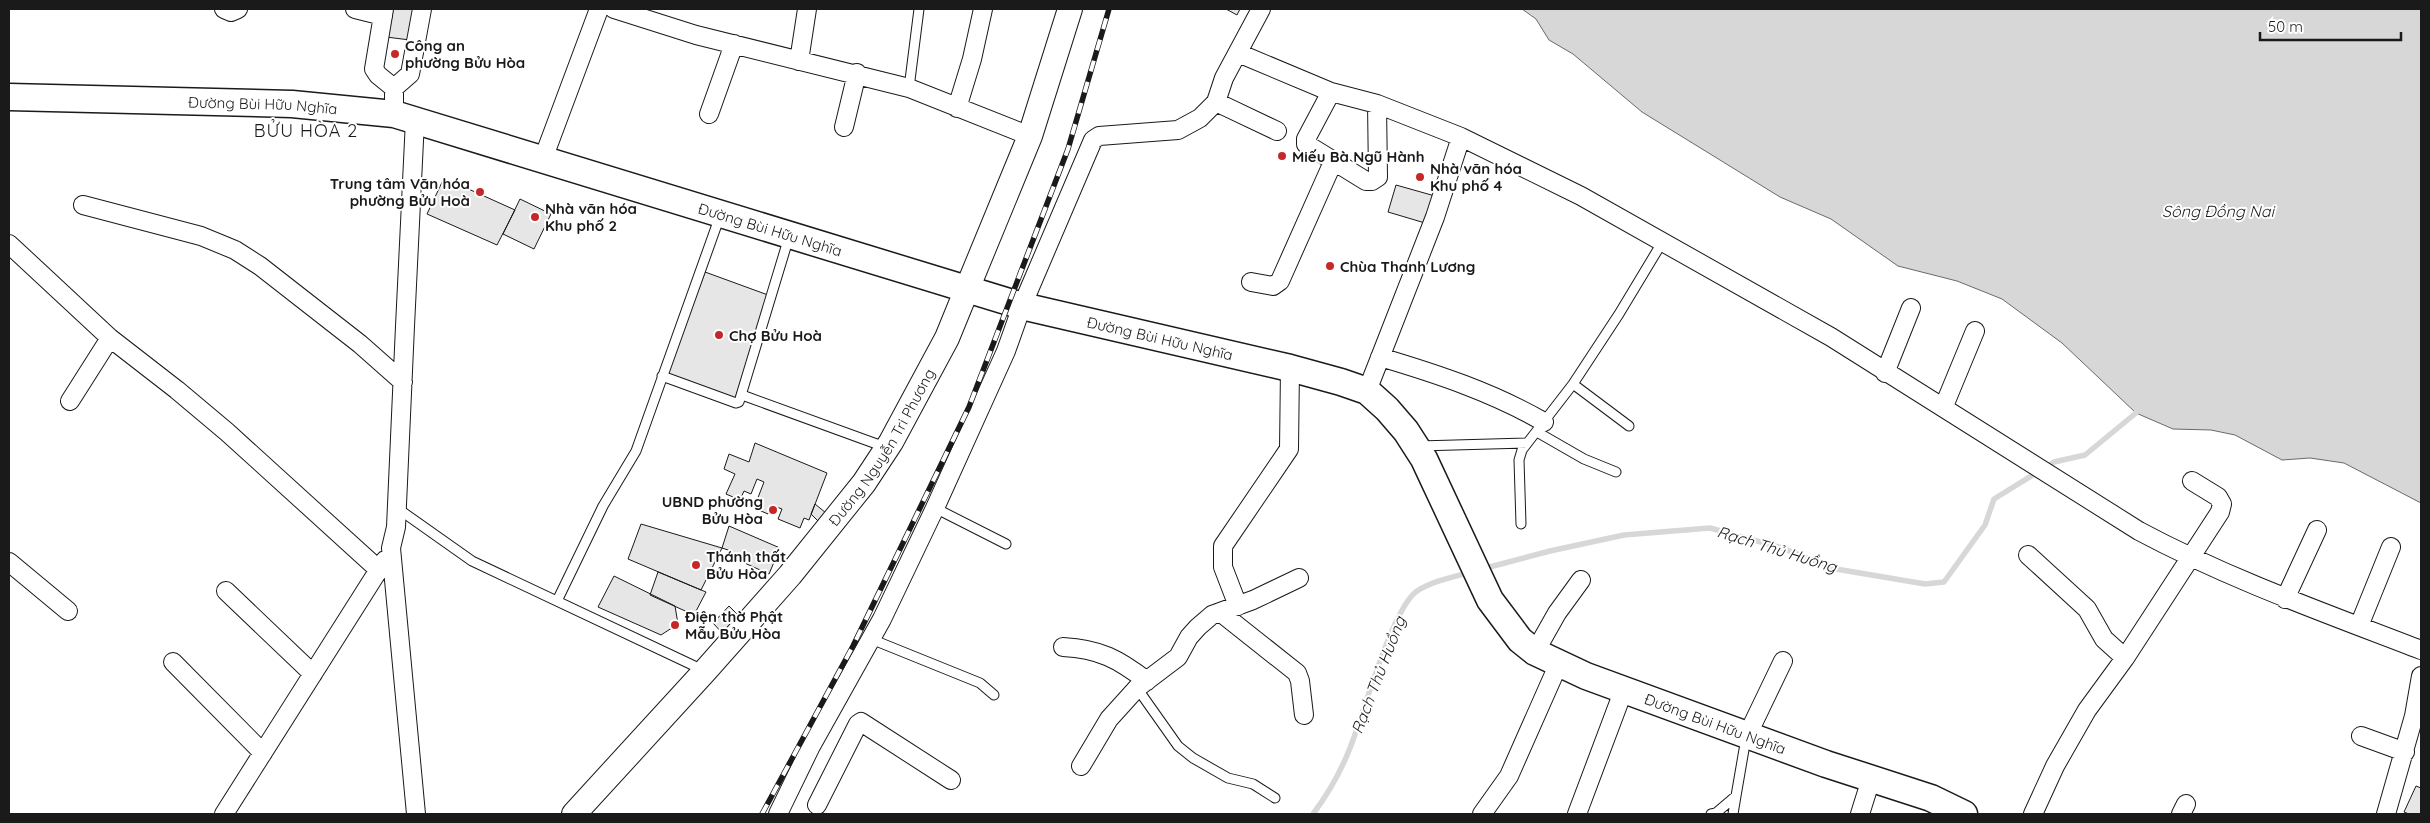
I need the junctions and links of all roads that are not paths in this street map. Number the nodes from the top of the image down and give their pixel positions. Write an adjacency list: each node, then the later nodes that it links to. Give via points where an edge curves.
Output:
1 (224, 9): 2 (street, via 231,12)
2 (238, 9)
3 (355, 9): 11 (street)
4 (422, 9): 16 (street, via 410,74)
5 (612, 9): 12 (street); 29 (street)
6 (807, 9): 14 (street)
7 (919, 9): 17 (lane)
8 (983, 9): 22 (street)
9 (1070, 9): 27 (main road, Đường Nguyễn Tri Phương)
10 (1261, 9): 13 (street)
11 (384, 12): 16 (street, via 374,68)
12 (734, 44): 14 (street); 23 (street)
13 (1238, 54): 18 (street); 20 (street, via 1224,78)
14 (799, 61): 15 (street)
15 (857, 73): 17 (street); 25 (street)
16 (394, 88): 24 (street)
17 (909, 88): 22 (street)
18 (1331, 92): 21 (street); 30 (street, via 1306,138 1309,147)
19 (9, 97): 24 (main road, Đường Bùi Hữu Nghĩa, via 292,104)
20 (1216, 102): 26 (street); 38 (street, via 1200,118 1178,130 1099,136 1093,140)
21 (1378, 104): 28 (street); 30 (street, via 1378,177 1366,181)
22 (957, 108): 27 (street)
23 (709, 114)
24 (405, 117): 29 (main road, Đường Bùi Hữu Nghĩa); 46 (street)
25 (844, 127)
26 (1277, 131)
27 (1030, 136): 37 (main road, Đường Nguyễn Tri Phương)
28 (1461, 137): 34 (street); 42 (street, via 1435,217)
29 (543, 159): 32 (main road, Đường Bùi Hữu Nghĩa)
30 (1333, 162): 36 (street, via 1280,281 1274,286)
31 (83, 205): 46 (street, via 201,236 235,250 360,344)
32 (721, 213): 33 (main road, Đường Bùi Hữu Nghĩa); 45 (lane)
33 (789, 236): 37 (main road, Đường Bùi Hữu Nghĩa); 49 (lane)
34 (1663, 241): 44 (street, via 1831,337); 47 (lane)
35 (9, 244): 41 (street)
36 (1251, 282)
37 (967, 289): 38 (main road, Đường Bùi Hữu Nghĩa); 56 (main road, Đường Nguyễn Tri Phương, via 947,338)
38 (1022, 306): 43 (main road, Đường Bùi Hữu Nghĩa); 60 (street, via 1006,351)
39 (1911, 308): 44 (street)
40 (1974, 331): 51 (street)
41 (110, 338): 50 (street); 69 (street, via 227,432)
42 (1380, 357): 48 (street); 53 (street, via 1455,380 1516,406)
43 (1290, 368): 48 (main road, Đường Bùi Hữu Nghĩa); 75 (street, via 1289,449 1223,546 1223,567)
44 (1885, 373): 51 (street)
45 (662, 376): 49 (lane, via 736,403 740,402); 74 (lane, via 636,450 603,506)
46 (404, 382): 59 (street)
47 (1573, 384): 52 (lane); 53 (lane)
48 (1367, 391): 55 (main road, Đường Bùi Hữu Nghĩa, via 1387,409)
49 (742, 395): 56 (lane)
50 (70, 402)
51 (1944, 406): 67 (street, via 2139,531)
52 (1629, 426)
53 (1540, 427): 54 (lane); 57 (lane, via 1584,459)
54 (1527, 443): 55 (lane); 61 (lane, via 1519,460)
55 (1416, 446): 82 (main road, Đường Bùi Hữu Nghĩa, via 1490,600 1520,640)
56 (887, 447): 87 (main road, Đường Nguyễn Tri Phương, via 864,483 820,538)
57 (1616, 472)
58 (2192, 481): 67 (street, via 2218,497 2222,504)
59 (397, 508): 64 (street); 74 (lane, via 472,561)
60 (935, 508): 63 (lane); 79 (street)
61 (1521, 524)
62 (2317, 530): 73 (street)
63 (1006, 544)
64 (391, 548): 69 (street); 107 (street)
65 (2391, 548): 78 (street)
66 (2028, 555): 83 (street, via 2087,609 2104,639)
67 (2191, 558): 73 (street); 83 (street)
68 (9, 562): 76 (street)
69 (379, 570): 88 (street)
70 (1299, 578): 75 (street)
71 (1581, 580): 82 (street)
72 (226, 591): 88 (street)
73 (2286, 599): 78 (street)
74 (557, 601): 87 (lane)
75 (1238, 606): 77 (street)
76 (68, 611)
77 (1220, 612): 90 (street, via 1198,627 1178,657); 93 (street, via 1296,674)
78 (2358, 626): 81 (street)
79 (871, 639): 92 (lane, via 980,683); 101 (street, via 811,746)
80 (1063, 647): 90 (street, via 1084,648 1120,660)
81 (2421, 650)
82 (1535, 652): 86 (main road, Đường Bùi Hữu Nghĩa)
83 (2125, 658): 115 (street, via 2086,710)
84 (1783, 661): 94 (street)
85 (173, 662): 97 (street)
86 (1559, 663): 91 (main road, Đường Bùi Hữu Nghĩa); 105 (street, via 1509,776)
87 (705, 671): 108 (main road, Đường Nguyễn Tri Phương)
88 (313, 674): 97 (street)
89 (2421, 676): 96 (street)
90 (1142, 684): 98 (street, via 1109,719); 103 (lane, via 1178,746 1228,778 1254,784)
91 (1624, 689): 94 (main road, Đường Bùi Hữu Nghĩa); 110 (street)
92 (994, 695)
93 (1304, 715)
94 (1747, 736): 99 (main road, Đường Bùi Hữu Nghĩa); 102 (lane)
95 (2361, 736): 96 (street)
96 (2405, 752): 116 (street)
97 (262, 753): 106 (street)
98 (1081, 766)
99 (1871, 779): 113 (street); 114 (main road, Đường Bùi Hữu Nghĩa, via 1932,798)
100 (951, 780): 104 (street, via 861,722)
101 (788, 796): 104 (street); 109 (street)
102 (1736, 796): 111 (lane); 112 (lane)
103 (1275, 798)
104 (820, 809)
105 (1486, 813)
106 (224, 814)
107 (416, 814)
108 (574, 814)
109 (778, 814)
110 (1577, 814)
111 (1711, 814)
112 (1733, 814)
113 (1860, 814)
114 (1964, 814)
115 (2033, 814)
116 (2386, 814)

